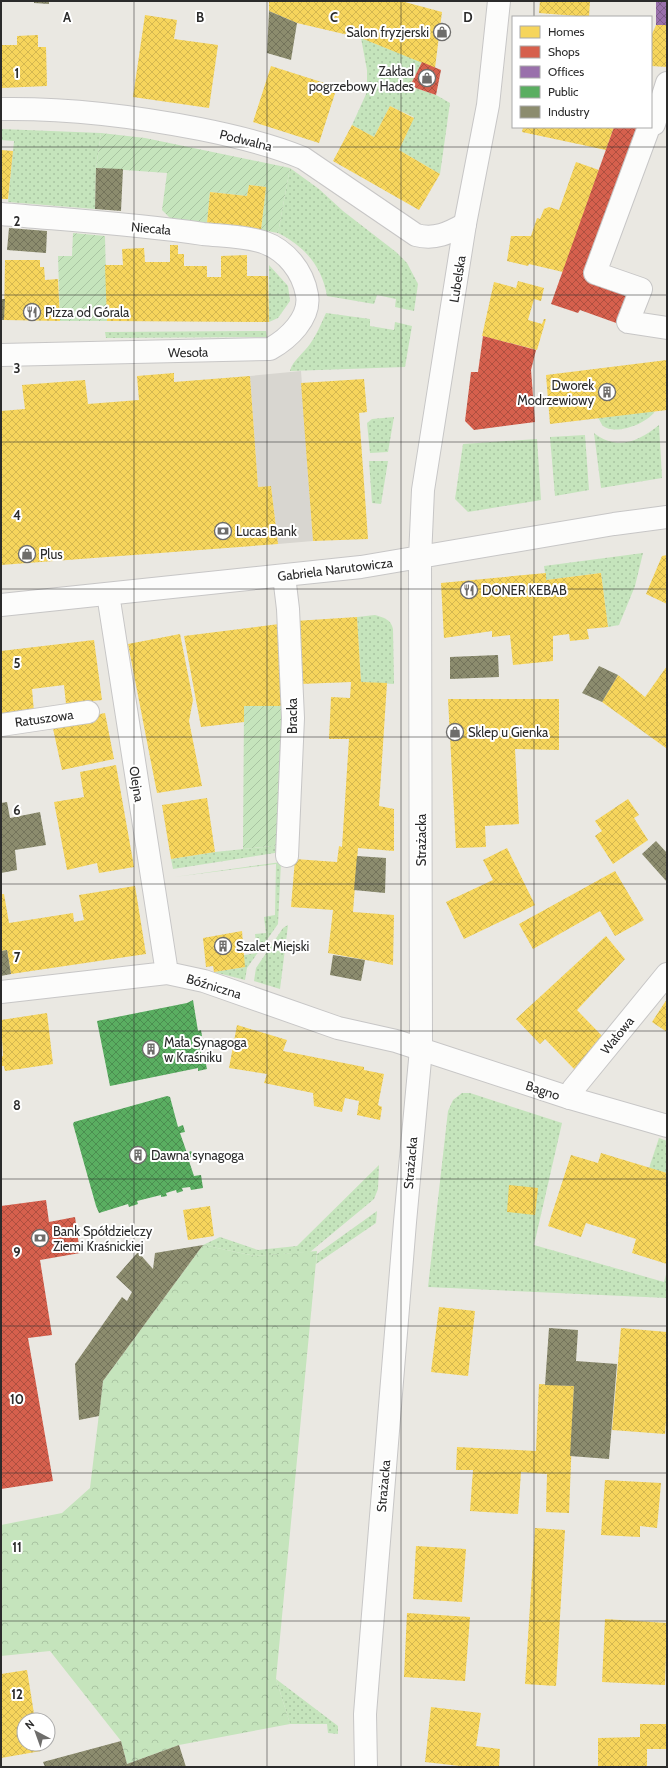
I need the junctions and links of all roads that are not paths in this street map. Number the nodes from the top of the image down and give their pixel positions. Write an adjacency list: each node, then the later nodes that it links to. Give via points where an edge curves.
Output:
1 (499, 1): 7 (street, Lubelska, via 488,106)
2 (667, 83): 4 (street)
3 (1, 109): 7 (street, Podwalna, via 98,112 235,136 303,158 416,234 424,237 439,236)
4 (652, 125)
5 (649, 128): 9 (street, via 595,273 641,289 628,322)
6 (1, 214): 8 (street, Niecała, via 167,229 263,242 280,251)
7 (466, 224): 12 (street, Lubelska, via 423,490)
8 (294, 264): 10 (street, Wesoła, via 308,297 304,314 290,335 270,349)
9 (667, 328)
10 (1, 355)
11 (667, 517): 12 (street, Gabriela Narutowicza)
12 (420, 558): 13 (street, Gabriela Narutowicza); 22 (street, Strażacka)
13 (284, 576): 14 (street, Gabriela Narutowicza); 18 (street, Bracka, via 293,718)
14 (108, 594): 15 (street, Gabriela Narutowicza); 19 (street, Olejna)
15 (1, 605)
16 (88, 712): 17 (street, Ratuszowa)
17 (1, 725)
18 (287, 856)
19 (167, 973): 21 (street, Bóźniczna); 22 (street, Bóźniczna, via 204,981 338,1028)
20 (667, 974): 23 (street, Wałowa, via 573,1089)
21 (1, 992)
22 (421, 1049): 23 (street, Bagno); 25 (street, Strażacka, via 365,1714)
23 (570, 1098): 24 (street, Bagno)
24 (667, 1126)
25 (366, 1767)

